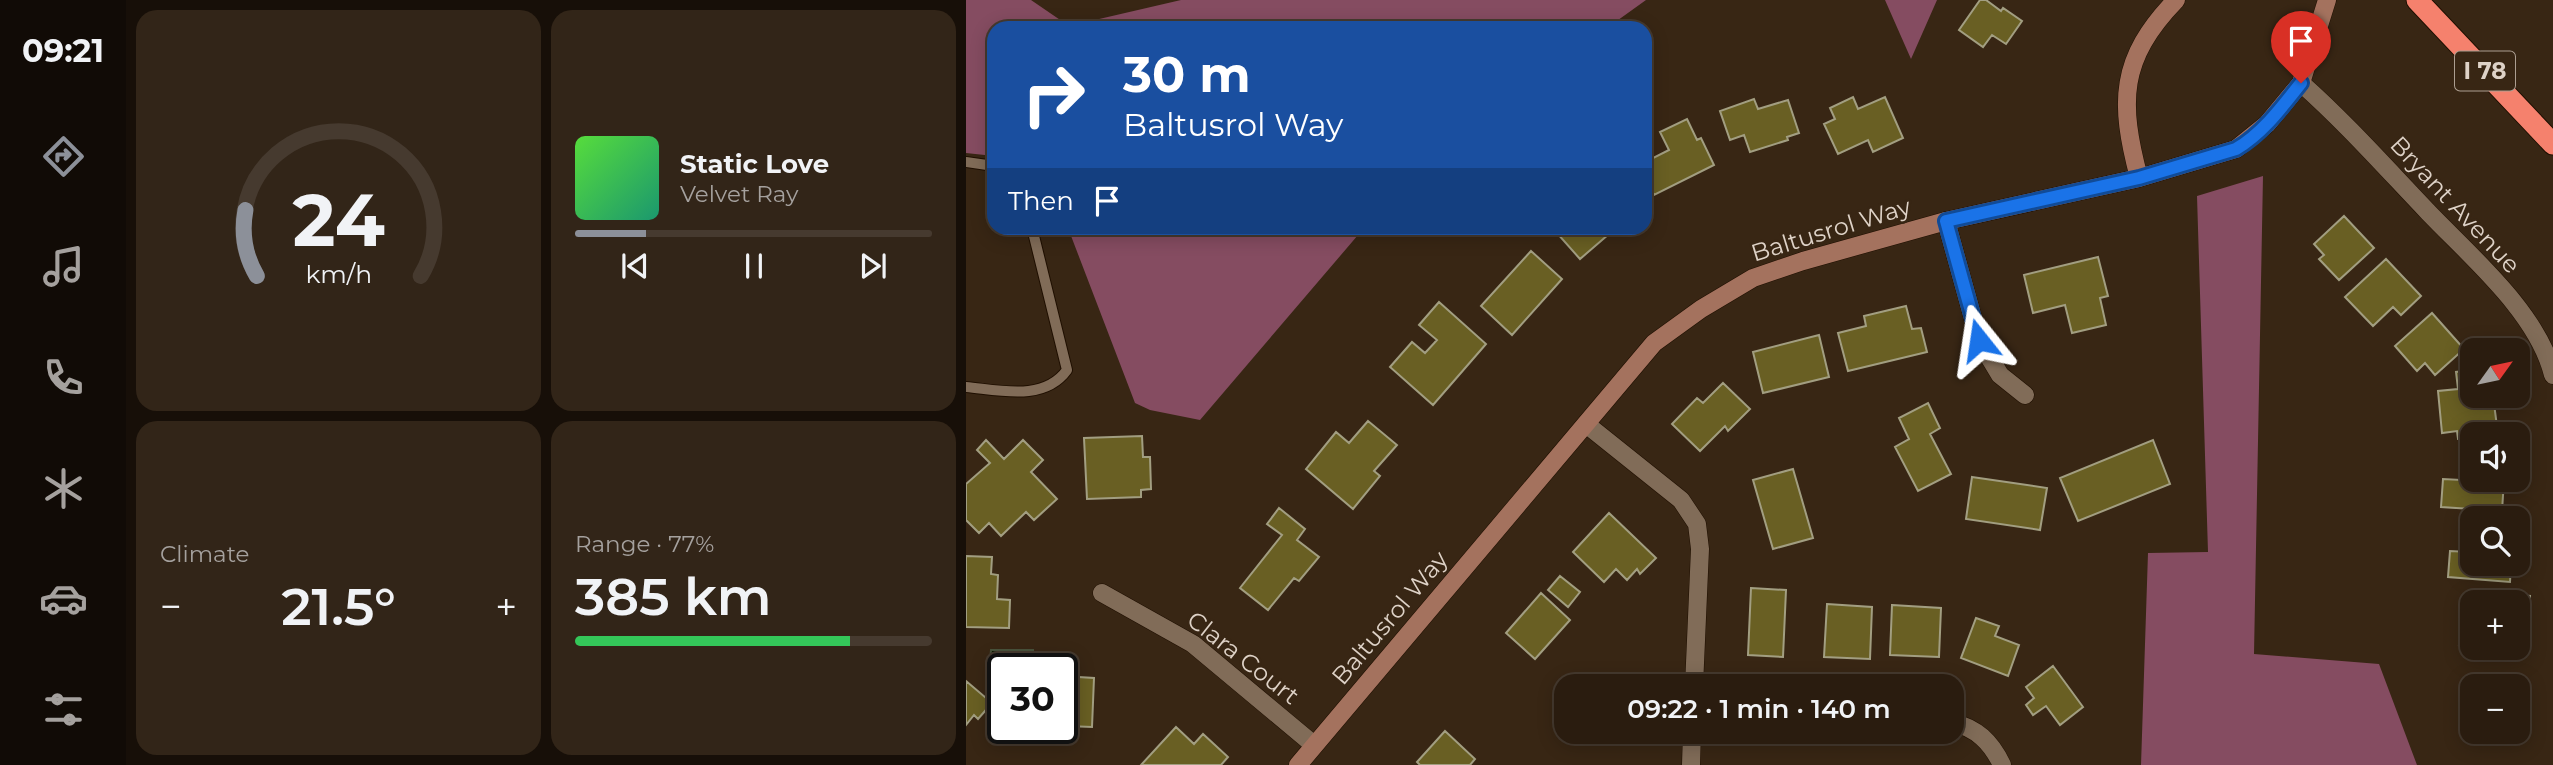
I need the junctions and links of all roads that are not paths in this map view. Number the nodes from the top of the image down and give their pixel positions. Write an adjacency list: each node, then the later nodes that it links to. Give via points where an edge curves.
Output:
1 (2176, 0): 8 (street, via 2140,46 2128,78 2129,140)
2 (2328, 0): 4 (street, Baltusrol Way)
3 (2417, 0): 5 (highway, I 78)
4 (2301, 83): 8 (street, Baltusrol Way, via 2267,124 2236,149); 11 (street, Bryant Avenue, via 2500,288 2533,329)
5 (2553, 144)
6 (966, 162): 7 (lane)
7 (987, 165)
8 (2139, 178): 9 (street, Baltusrol Way)
9 (1946, 221): 13 (street, via 1979,340 2000,375); 14 (street, Baltusrol Way, via 1753,278 1654,343)
10 (1034, 235): 12 (lane, via 1068,370 1060,380 1026,393)
11 (2553, 375)
12 (966, 387)
13 (2025, 395)
14 (1586, 424): 16 (street, via 1681,500 1697,524); 19 (street, Baltusrol Way)
15 (1102, 593): 19 (street, Clara Court, via 1193,644)
16 (1695, 674)
17 (1964, 726): 22 (street, via 1977,731 1994,747)
18 (1692, 744): 21 (street)
19 (1314, 745): 20 (street, Baltusrol Way)
20 (1298, 765)
21 (1691, 765)
22 (2002, 765)

